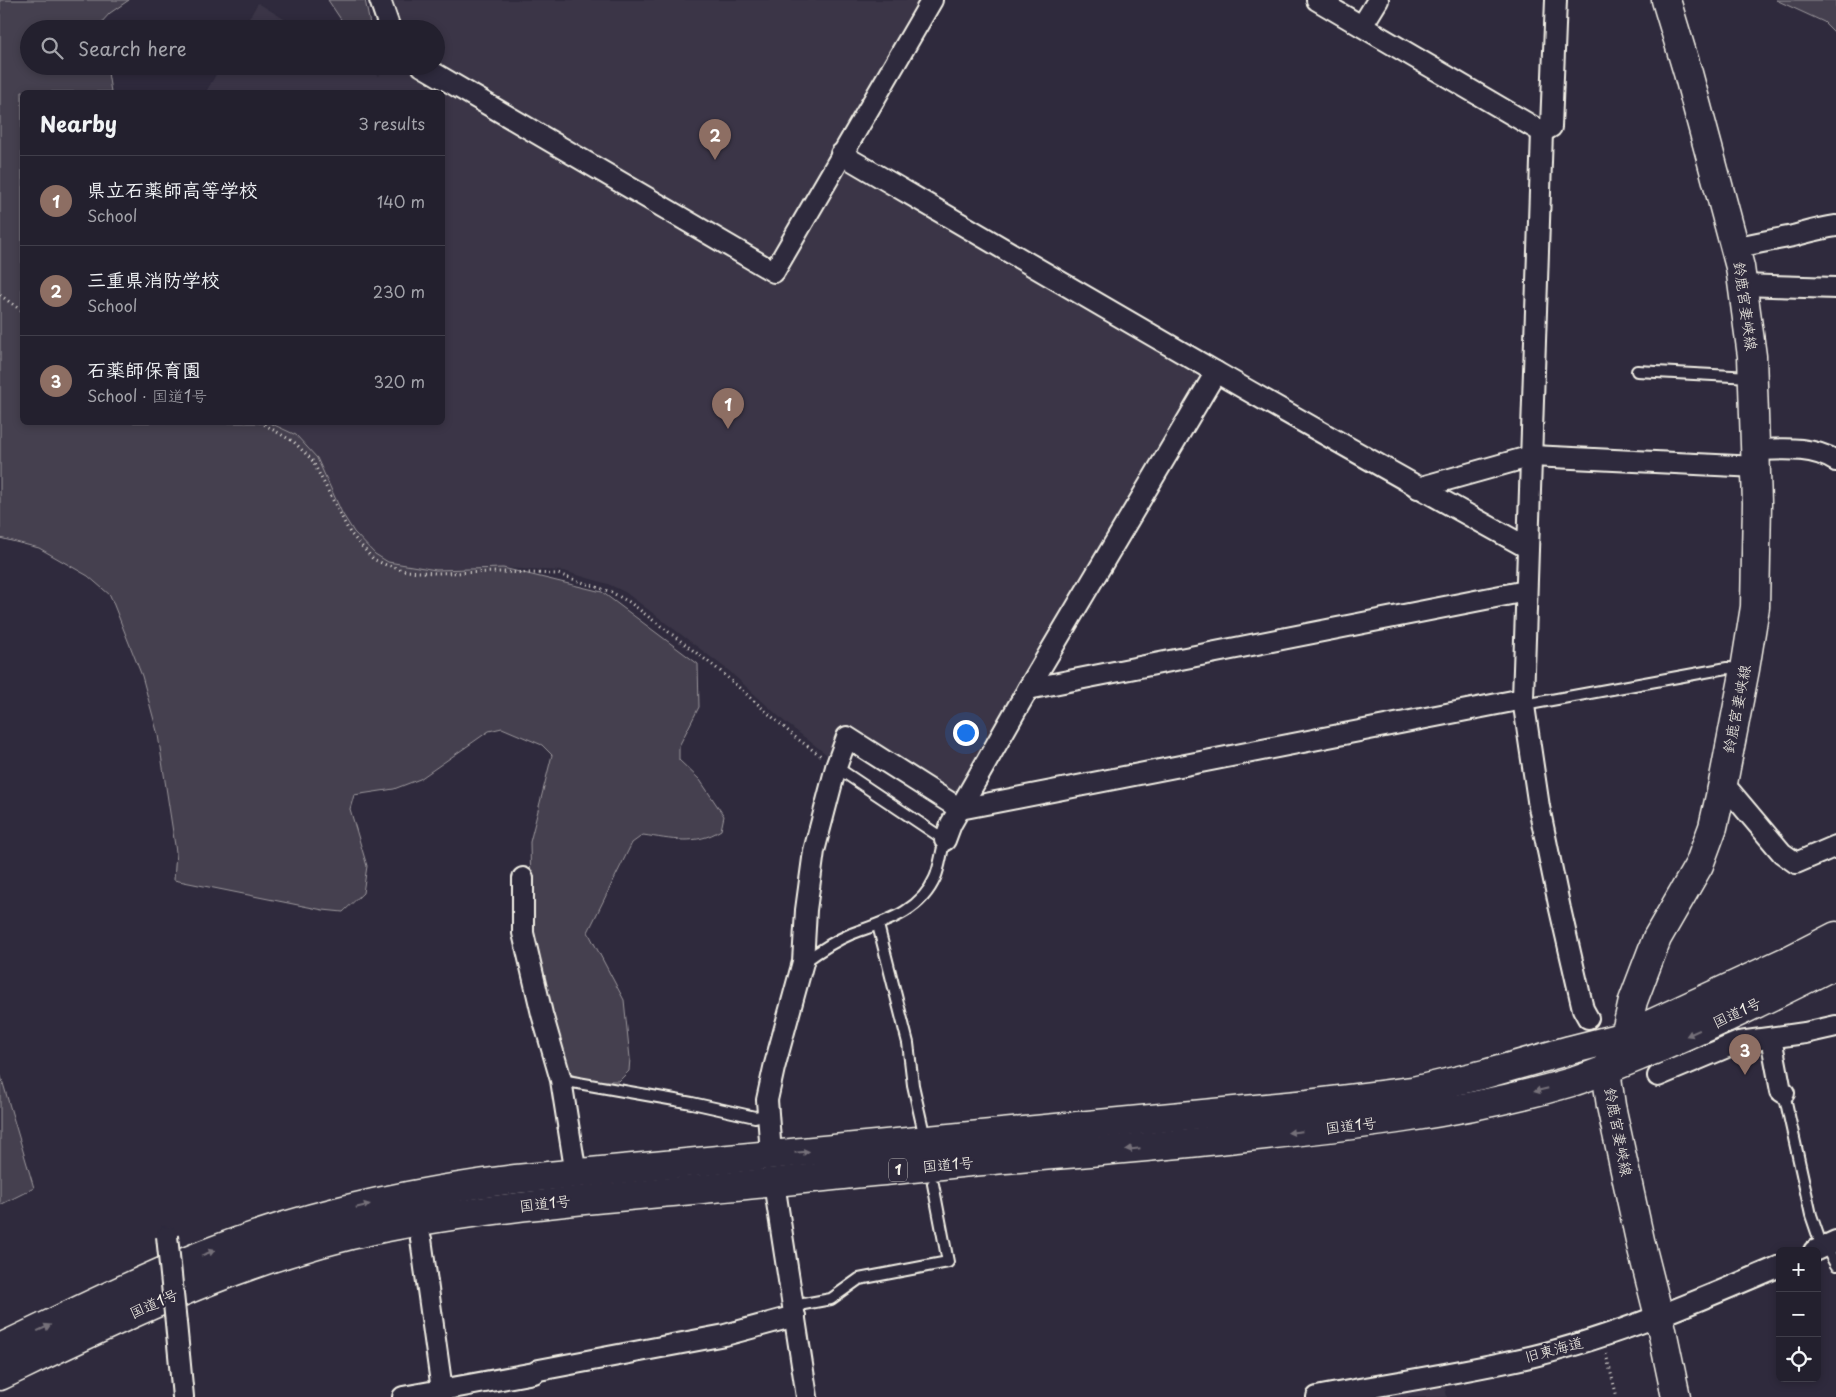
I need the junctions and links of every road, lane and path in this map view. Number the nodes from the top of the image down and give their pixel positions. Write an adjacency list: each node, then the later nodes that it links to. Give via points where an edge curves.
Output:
1 (380, 0): 7 (street)
2 (932, 0): 11 (street)
3 (1317, 0): 8 (street)
4 (1378, 0): 8 (street)
5 (1556, 0): 10 (street, via 1551,128)
6 (1666, 0): 13 (main road, 鈴鹿宮妻峡線)
7 (387, 20)
8 (1362, 26): 10 (street)
9 (437, 75): 11 (street, via 774,272)
10 (1542, 132): 22 (street)
11 (841, 154): 19 (street)
12 (1836, 226): 13 (street)
13 (1735, 248): 14 (main road, 鈴鹿宮妻峡線)
14 (1743, 285): 15 (street); 20 (main road, 鈴鹿宮妻峡線)
15 (1836, 288)
16 (0, 295): 17 (path)
17 (20, 310)
18 (1637, 371): 20 (lane)
19 (1216, 372): 25 (street); 29 (street)
20 (1753, 378): 23 (main road, 鈴鹿宮妻峡線)
21 (265, 425): 31 (path, via 294,442 312,460 350,533 373,558 386,566 435,573 558,574 611,592 719,670 795,737)
22 (1532, 456): 23 (street); 25 (street); 26 (street)
23 (1756, 459): 24 (street, via 1790,448 1825,454); 28 (main road, 鈴鹿宮妻峡線, via 1757,577)
24 (1836, 461)
25 (1418, 488): 26 (street)
26 (1528, 548): 27 (street)
27 (1526, 591): 29 (street); 30 (street)
28 (1745, 669): 30 (lane, via 1727,668); 32 (main road, 鈴鹿宮妻峡線)
29 (1028, 689): 33 (street)
30 (1523, 702): 33 (street); 42 (street, via 1539,806 1560,909)
31 (836, 767): 33 (street, via 847,737); 34 (lane); 39 (street, via 814,851)
32 (1723, 783): 35 (street, via 1782,853 1796,863); 44 (main road, 鈴鹿宮妻峡線, via 1707,846 1699,866 1657,938 1633,1002)
33 (960, 809): 34 (street)
34 (945, 840): 37 (lane, via 936,878 924,897 901,914)
35 (1836, 846)
36 (523, 878): 48 (street, via 523,933)
37 (878, 925): 39 (lane, via 833,943); 51 (lane, via 908,1043)
38 (1836, 936): 41 (main road, 国道1号 / 1)
39 (803, 962): 50 (street, via 774,1068)
40 (1836, 964): 41 (main road, 国道1号 / 1)
41 (1796, 971): 44 (main road, 国道1号 / 1); 46 (main road, 国道1号 / 1, one-way to 46, via 1736,1014)
42 (1588, 1018)
43 (1836, 1026): 45 (street)
44 (1625, 1036): 46 (main road, 鈴鹿宮妻峡線); 52 (main road, 国道1号 / 1, one-way to 44, via 1308,1104 1413,1091)
45 (1771, 1038): 47 (street, via 1739,1042); 49 (street)
46 (1606, 1070): 54 (main road, 国道1号 / 1, one-way to 54, via 1491,1102 1412,1118 1086,1154); 63 (main road, 鈴鹿宮妻峡線, via 1611,1106)
47 (1658, 1076)
48 (561, 1080): 50 (lane, via 755,1117); 53 (street)
49 (1784, 1093): 59 (lane, via 1811,1215)
50 (767, 1114): 52 (street)
51 (923, 1130)
52 (771, 1150): 53 (street, via 745,1144); 55 (main road, 国道1号 / 1)
53 (574, 1162): 55 (street, via 522,1167)
54 (774, 1183): 62 (street); 66 (main road, 国道1号 / 1, via 526,1205 379,1229 314,1245 170,1296)
55 (479, 1184): 65 (main road, 国道1号 / 1, one-way to 55, via 206,1253 259,1234 374,1203)
56 (933, 1184): 62 (lane, via 948,1262 859,1279 830,1299)
57 (167, 1236): 68 (street, bridge)
58 (421, 1239): 67 (street)
59 (1824, 1246): 60 (lane)
60 (1836, 1265)
61 (1776, 1268): 63 (street, 旧東海道)
62 (794, 1311): 67 (street, via 725,1335 548,1368); 70 (street)
63 (1659, 1316): 64 (street, 旧東海道); 73 (main road, 鈴鹿宮妻峡線)
64 (1602, 1337): 71 (street, 旧東海道, via 1534,1356); 72 (path)
65 (0, 1348)
66 (0, 1376)
67 (443, 1392): 69 (street)
68 (183, 1397)
69 (403, 1397)
70 (807, 1397)
71 (1317, 1397)
72 (1617, 1397)
73 (1676, 1397)

